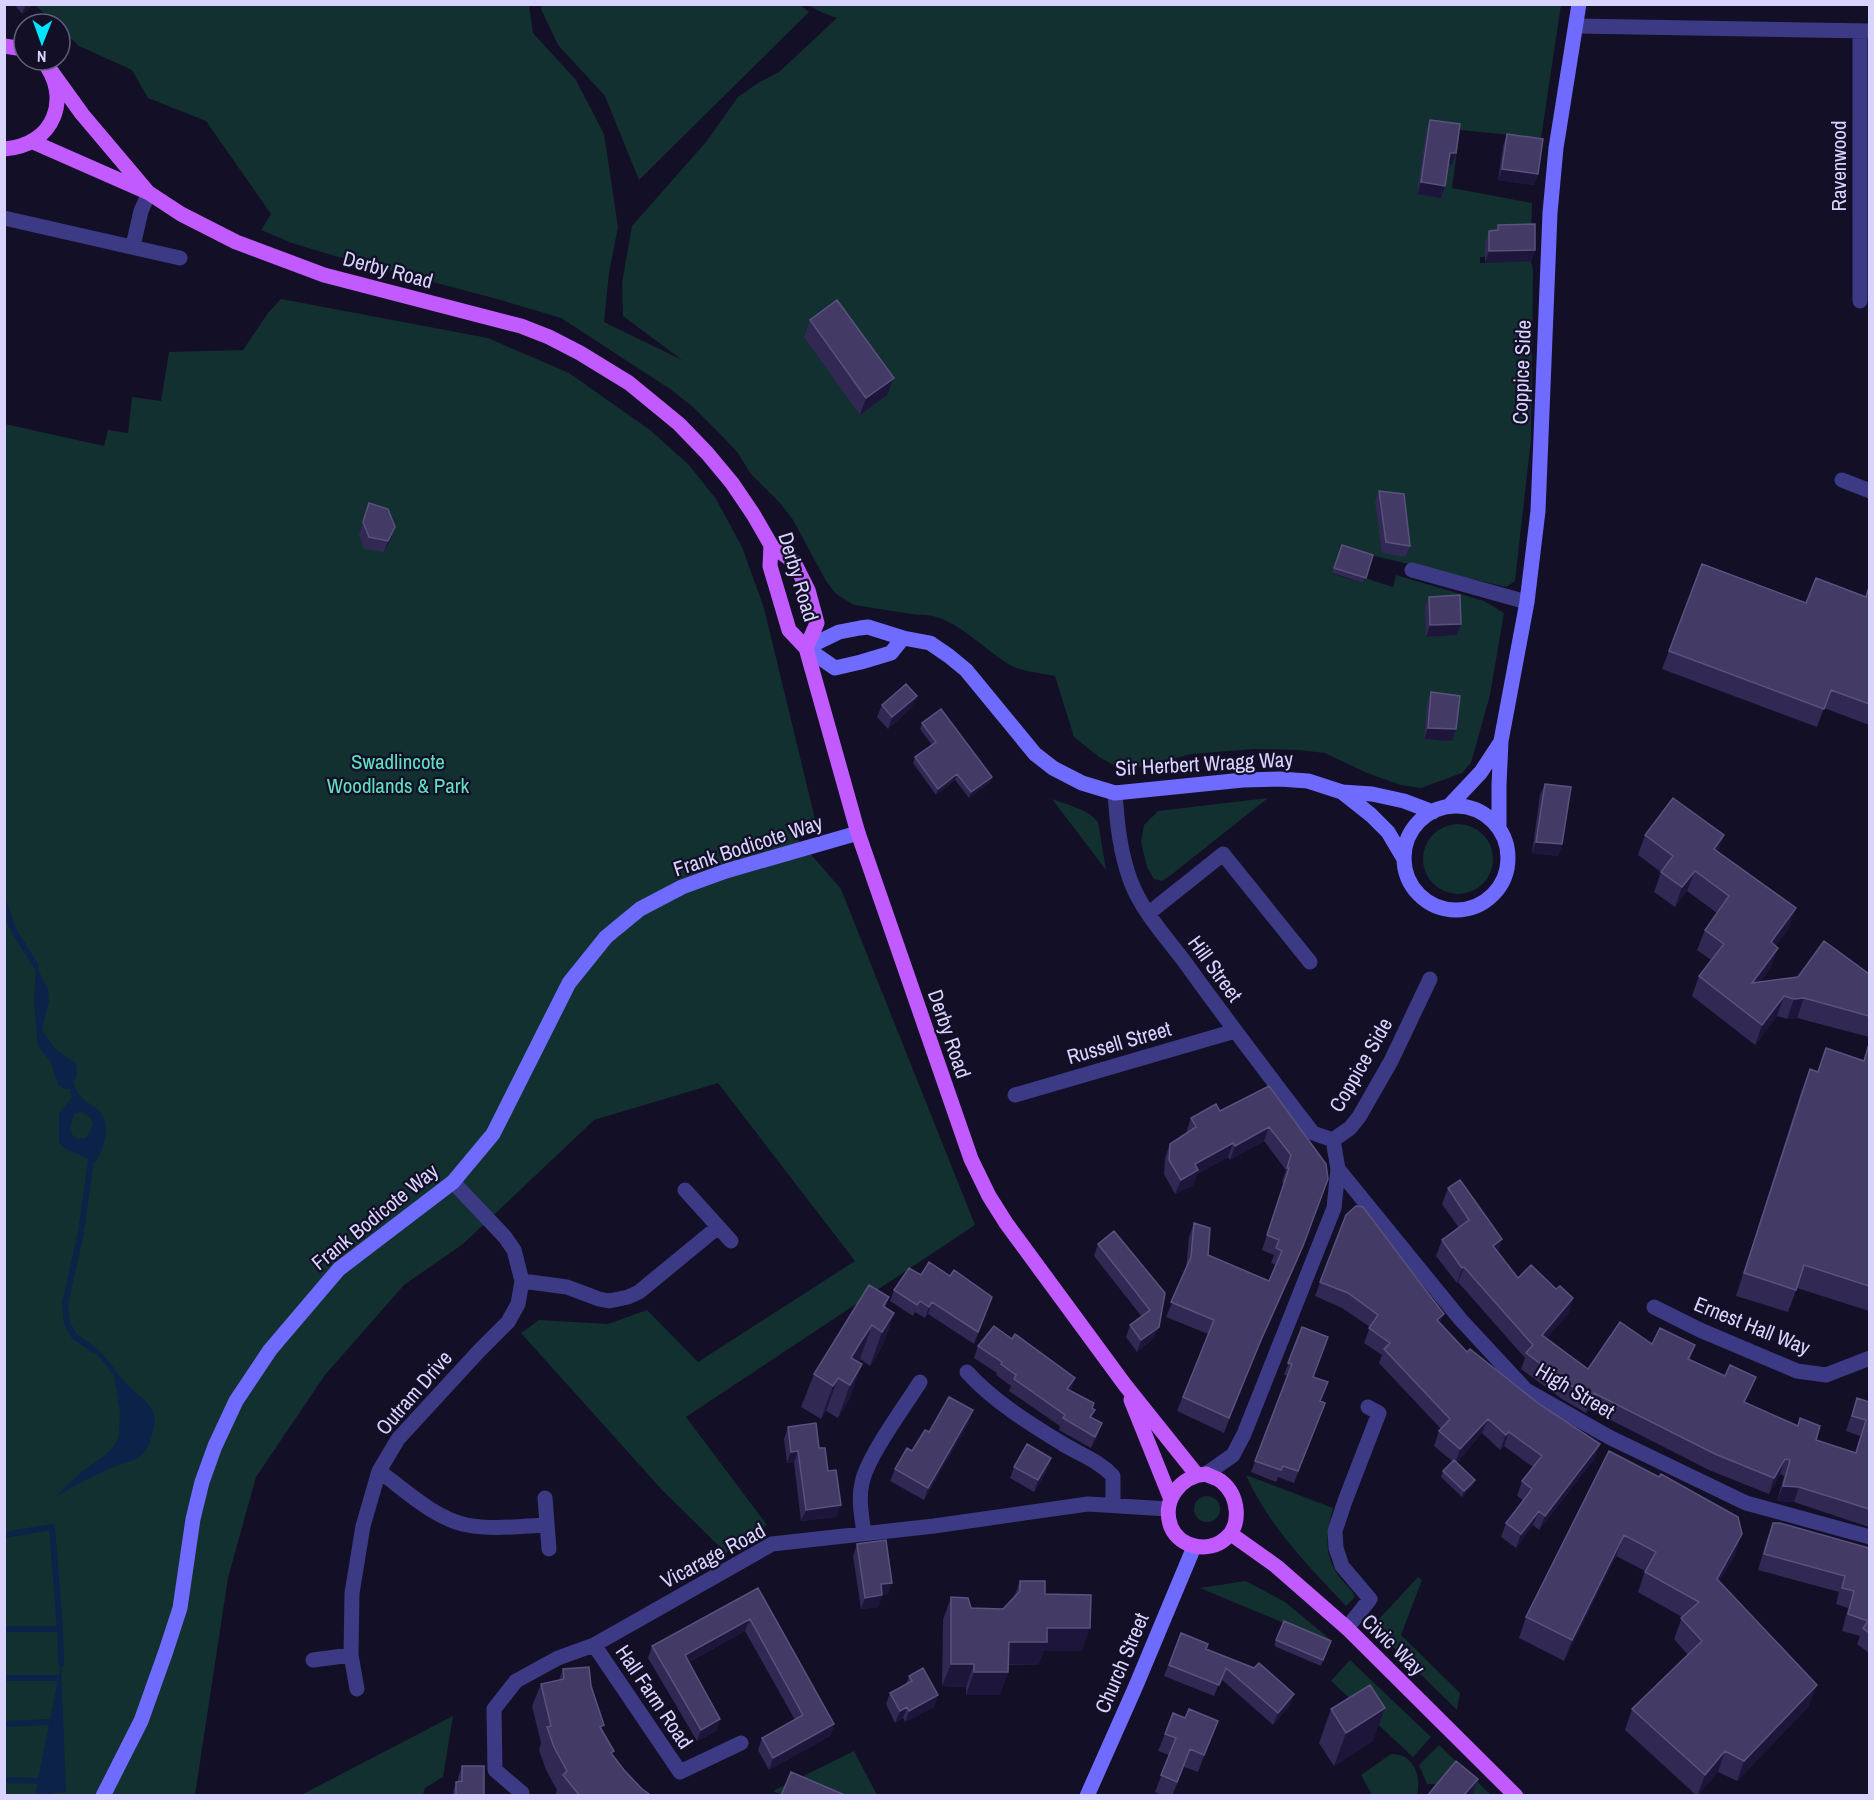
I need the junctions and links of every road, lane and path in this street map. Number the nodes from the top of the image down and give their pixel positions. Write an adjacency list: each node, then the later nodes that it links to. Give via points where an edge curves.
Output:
1 (1579, 4): 2 (street, Coppice Side)
2 (1576, 26): 3 (street); 17 (street, Coppice Side, via 1556,148 1550,213 1538,511)
3 (1865, 31): 12 (street, Ravenwood)
4 (49, 72): 6 (main road, via 58,90 56,110 48,128)
5 (51, 72): 8 (main road, Derby Road)
6 (33, 142): 7 (main road); 8 (main road, Derby Road)
7 (4, 149)
8 (149, 194): 10 (street); 15 (main road, Derby Road, via 203,226 279,259 521,326 580,353 628,382 679,424 732,483)
9 (4, 218): 10 (street)
10 (133, 246): 11 (street)
11 (180, 258)
12 (1860, 301)
13 (1842, 480): 14 (street)
14 (1869, 490)
15 (771, 545): 19 (main road, Derby Road, via 770,566 789,630); 19 (main road, via 794,562 808,590 817,623)
16 (1412, 570): 17 (street)
17 (1527, 602): 20 (street, Coppice Side)
18 (903, 638): 19 (street, Sir Herbert Wragg Way, via 868,627 839,632); 19 (street, via 891,653 835,668); 21 (street, Sir Herbert Wragg Way, via 930,643 950,656 982,688 1035,754 1053,768 1082,783)
19 (806, 648): 26 (main road, Derby Road)
20 (1502, 741): 23 (street, Coppice Side, via 1481,772); 25 (street, Coppice Side)
21 (1115, 792): 22 (street, Sir Herbert Wragg Way, via 1280,779 1308,781); 28 (street, Hill Street, via 1119,840 1126,867)
22 (1342, 792): 24 (street, Sir Herbert Wragg Way, via 1404,801); 27 (street, Sir Herbert Wragg Way, via 1388,832)
23 (1449, 806): 24 (street); 25 (street, via 1477,810)
24 (1433, 812): 27 (street, via 1410,834)
25 (1499, 828): 27 (street, via 1509,857 1503,881 1492,896 1470,908 1454,910 1429,902 1412,885)
26 (858, 833): 35 (street, Frank Bodicote Way, via 682,887 640,909 606,937 569,983 493,1134); 44 (main road, Derby Road, via 926,1032 989,1196)
27 (1404, 859)
28 (1149, 913): 29 (street, via 1223,854); 31 (street, Hill Street)
29 (1310, 962)
30 (1430, 979): 33 (street, Coppice Side, via 1359,1117)
31 (1234, 1031): 32 (street, Russell Street); 33 (street, Hill Street, via 1313,1133)
32 (1015, 1095)
33 (1333, 1140): 34 (street, Coppice Side)
34 (1338, 1169): 47 (street, via 1334,1208 1244,1434 1233,1455); 54 (street, High Street, via 1461,1320 1526,1390 1609,1437 1746,1503)
35 (453, 1182): 39 (street, via 505,1237 514,1250); 64 (street, Frank Bodicote Way, via 339,1269 270,1350 236,1401 202,1482 180,1608 155,1686)
36 (685, 1190): 37 (street)
37 (718, 1227): 38 (street); 39 (street, via 628,1297 609,1301 567,1287)
38 (731, 1240)
39 (522, 1281): 46 (street, Outram Drive, via 518,1304 508,1322 398,1439)
40 (1654, 1307): 41 (street, Ernest Hall Way, via 1797,1371 1826,1375)
41 (1869, 1358)
42 (967, 1372): 50 (street, via 1001,1403 1103,1466 1113,1476)
43 (920, 1382): 52 (street, via 862,1481)
44 (1125, 1385): 47 (main road, Derby Road); 49 (main road, Derby Road)
45 (1368, 1407): 57 (street, via 1379,1413 1335,1531 1342,1566 1370,1599)
46 (379, 1471): 51 (street, via 428,1507 466,1525); 59 (street, Outram Drive, via 356,1566)
47 (1202, 1475): 49 (main road, via 1182,1484); 53 (main road, via 1221,1481 1233,1498 1236,1521)
48 (545, 1498): 51 (street)
49 (1169, 1503): 50 (street, Vicarage Road, via 1138,1508); 55 (main road, via 1171,1527)
50 (1113, 1504): 52 (street, Vicarage Road)
51 (547, 1525): 56 (street)
52 (864, 1534): 58 (street, Vicarage Road, via 772,1544)
53 (1231, 1534): 55 (main road, via 1219,1545); 57 (main road, Civic Way, via 1276,1566)
54 (1869, 1537)
55 (1194, 1547): 65 (street, Church Street)
56 (549, 1549)
57 (1347, 1628): 66 (main road, Civic Way)
58 (594, 1645): 62 (street, Hall Farm Road, via 680,1772); 63 (street, Vicarage Road, via 516,1681 494,1708 495,1770)
59 (351, 1655): 60 (street); 61 (street, Outram Drive)
60 (313, 1660)
61 (357, 1689)
62 (741, 1743)
63 (522, 1794)
64 (103, 1796)
65 (1087, 1796)
66 (1516, 1796)

